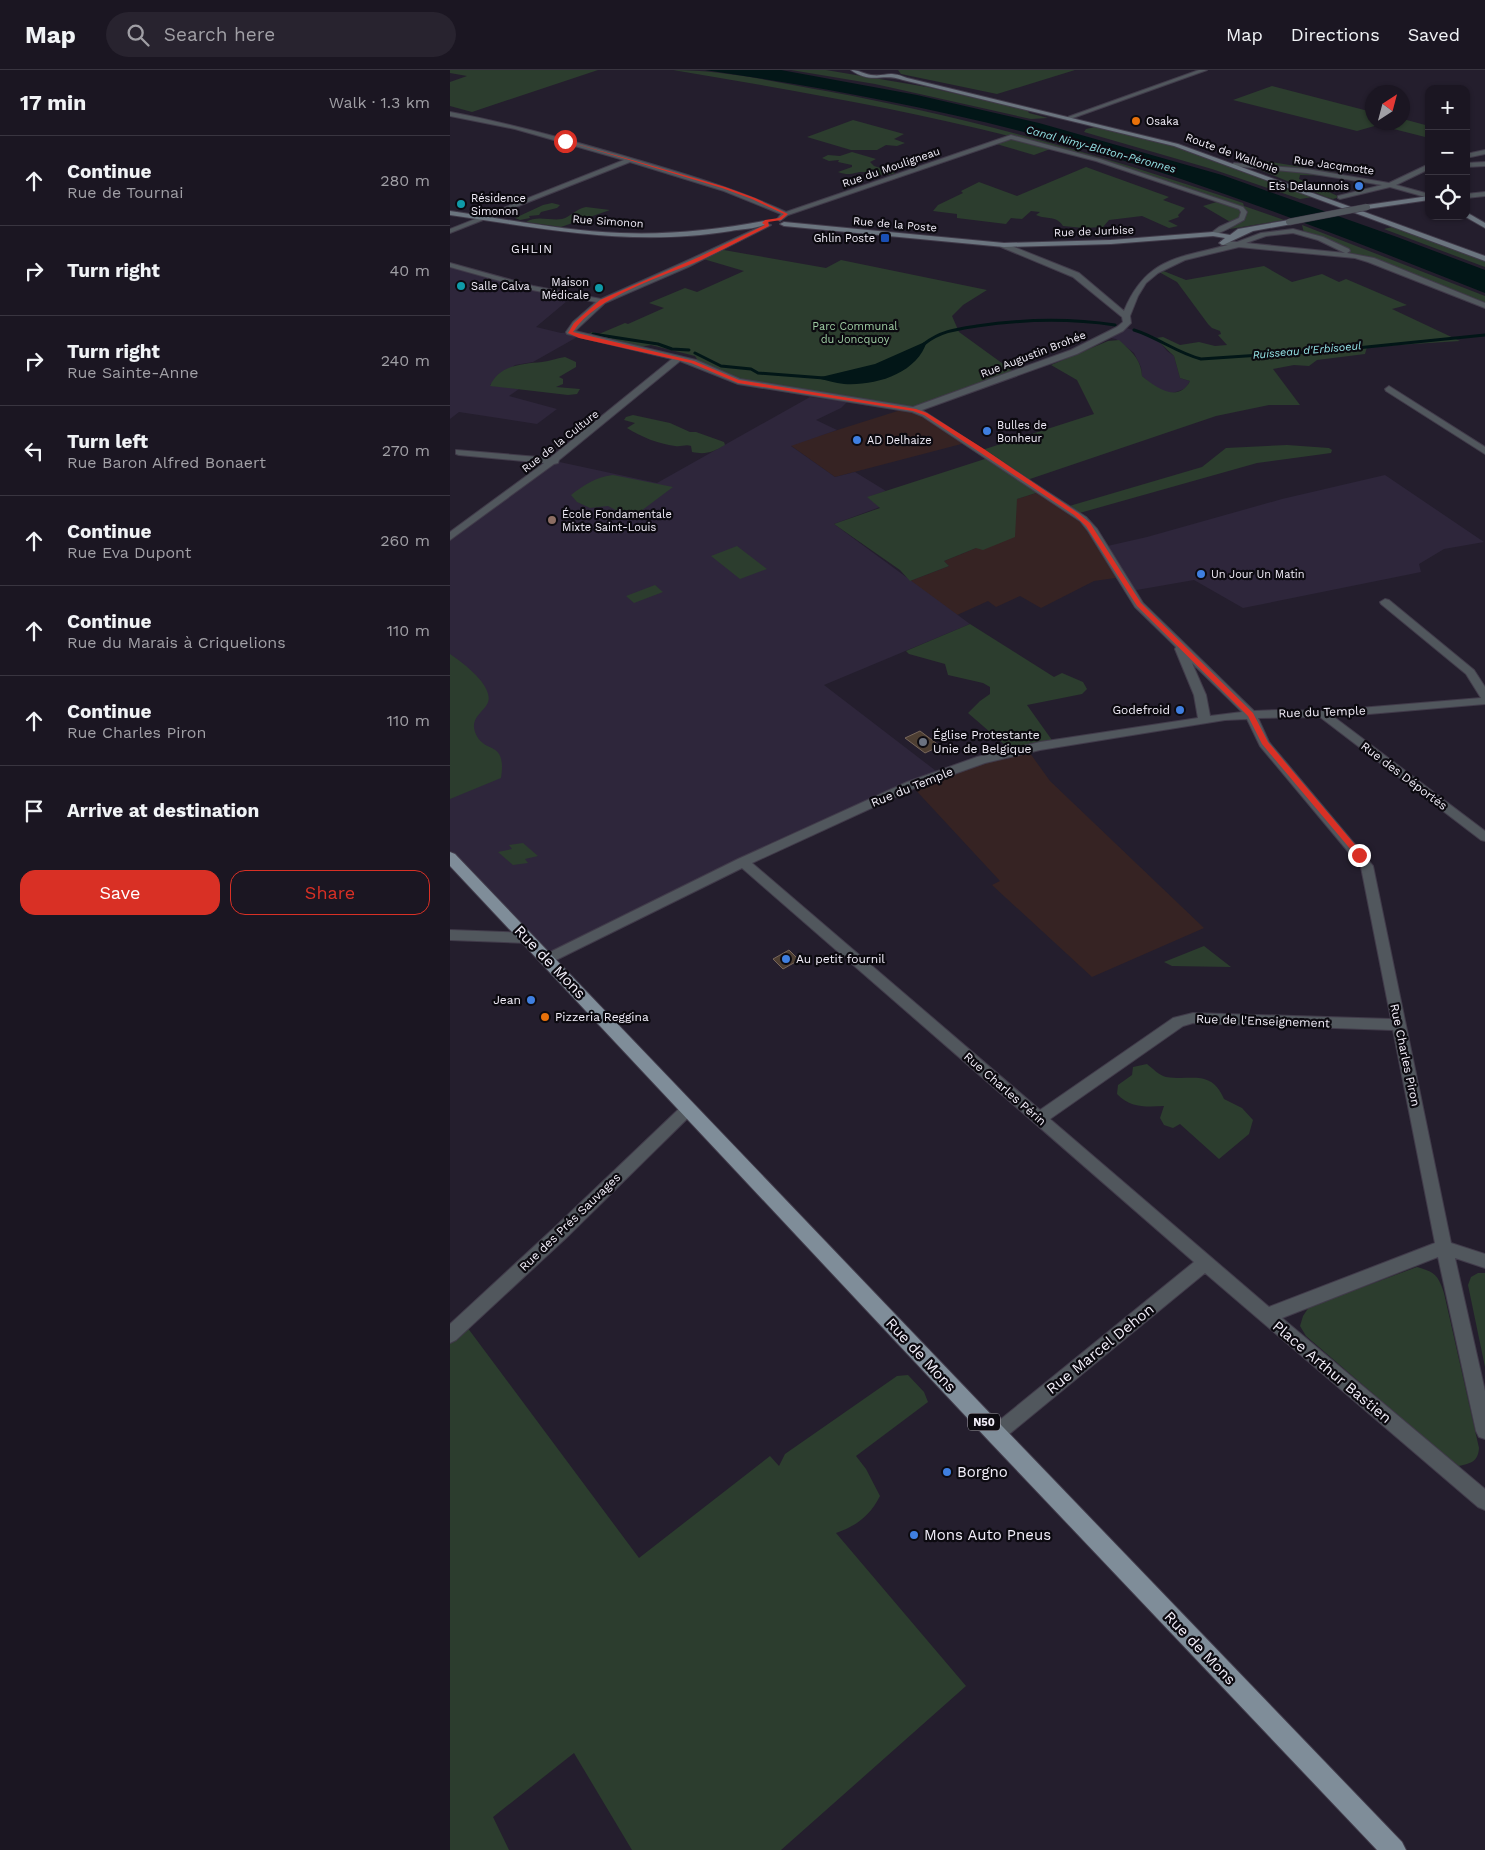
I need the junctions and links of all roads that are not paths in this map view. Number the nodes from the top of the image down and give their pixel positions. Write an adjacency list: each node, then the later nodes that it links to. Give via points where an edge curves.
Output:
1 (854, 70): 3 (street)
2 (1204, 70): 8 (street)
3 (863, 72): 5 (street, via 870,77)
4 (893, 72): 5 (street); 6 (street)
5 (881, 77): 6 (street)
6 (905, 79): 8 (street, Route de Wallonie)
7 (452, 115): 11 (street, via 532,132)
8 (1068, 118): 13 (street, Route de Wallonie, via 1163,141)
9 (1485, 152): 10 (street)
10 (1470, 155)
11 (629, 160): 25 (street); 26 (street, via 754,198)
12 (1485, 164): 14 (street)
13 (1234, 165): 16 (street, Rue Jacqmotte, via 1265,166); 36 (street, Route de Wallonie)
14 (1470, 165)
15 (1425, 169): 16 (street)
16 (1390, 185): 18 (street, Rue Jacqmotte); 20 (street)
17 (1485, 194): 19 (street)
18 (1425, 196)
19 (1470, 196)
20 (1340, 197)
21 (1425, 198): 22 (street)
22 (1366, 207): 27 (street, bridge)
23 (450, 213): 25 (street, Rue Simonon)
24 (1470, 217): 29 (street)
25 (483, 218): 28 (street, Rue Simonon, via 599,234 631,235 709,232); 30 (street)
26 (783, 219): 28 (street, Rue Simonon, via 769,220); 31 (street, Rue du Mouligneau, via 1011,137 1098,160 1241,208 1244,212 1242,219); 33 (street, Rue de la Poste)
27 (1289, 222): 32 (street, via 1250,230)
28 (766, 224): 38 (street, via 685,265)
29 (1485, 226)
30 (450, 232)
31 (1208, 238): 32 (street); 33 (street, Rue de Jurbise); 34 (street, via 1208,249)
32 (1228, 241): 34 (street); 35 (street); 35 (street, via 1304,233 1345,250)
33 (1004, 245): 40 (street, via 1076,275)
34 (1201, 253): 40 (street, via 1156,270 1132,295)
35 (1346, 254): 39 (street, via 1371,260)
36 (1485, 259)
37 (450, 266): 38 (street, via 532,288)
38 (602, 301): 41 (street, via 570,332)
39 (1485, 306)
40 (1126, 316): 43 (street, Rue Augustin Brohée, via 1124,327 1074,352)
41 (679, 358): 43 (street, via 738,381); 46 (street, Rue de la Culture)
42 (1389, 389): 44 (street)
43 (914, 410): 49 (street, Rue Charles Piron, via 964,438 1083,519 1139,604)
44 (1485, 451)
45 (458, 452): 46 (street)
46 (555, 461): 47 (street, Rue de la Culture)
47 (450, 537)
48 (1385, 602): 50 (street, via 1470,672)
49 (1177, 642): 53 (street, Rue Charles Piron); 54 (street, via 1202,700)
50 (1485, 696)
51 (1485, 701): 52 (street, Rue du Temple)
52 (1323, 714): 53 (street, Rue du Temple); 55 (street, Rue des Déportés)
53 (1250, 715): 54 (street, Rue du Temple); 61 (street, Rue Charles Piron, via 1264,743 1367,866)
54 (1204, 720): 57 (street, Rue du Temple, via 1040,746 981,760 911,785)
55 (1485, 837)
56 (450, 857): 59 (main road, Rue de Mons / N50)
57 (743, 862): 60 (street, Rue du Temple); 63 (street, Rue Charles Périn)
58 (450, 935): 59 (street)
59 (527, 938): 60 (main road, Rue de Mons / N50)
60 (548, 959): 62 (main road, Rue de Mons / N50)
61 (1399, 1025): 63 (street, Rue de l'Enseignement, via 1193,1018 1178,1022); 64 (street, Rue Charles Piron)
62 (688, 1108): 68 (street, Rue des Prés Sauvages); 70 (main road, Rue de Mons / N50)
63 (1039, 1119): 66 (street, Rue Charles Périn)
64 (1444, 1247): 65 (street); 67 (street, Place Arthur Bastien); 69 (street, Rue Charles Piron)
65 (1485, 1261)
66 (1205, 1263): 67 (street, Rue Charles Périn); 70 (street, Rue Marcel Dehon)
67 (1267, 1316): 71 (street, Place Arthur Bastien)
68 (450, 1335)
69 (1485, 1431)
70 (996, 1434): 72 (main road, Rue de Mons / N50)
71 (1485, 1501)
72 (1394, 1850)

